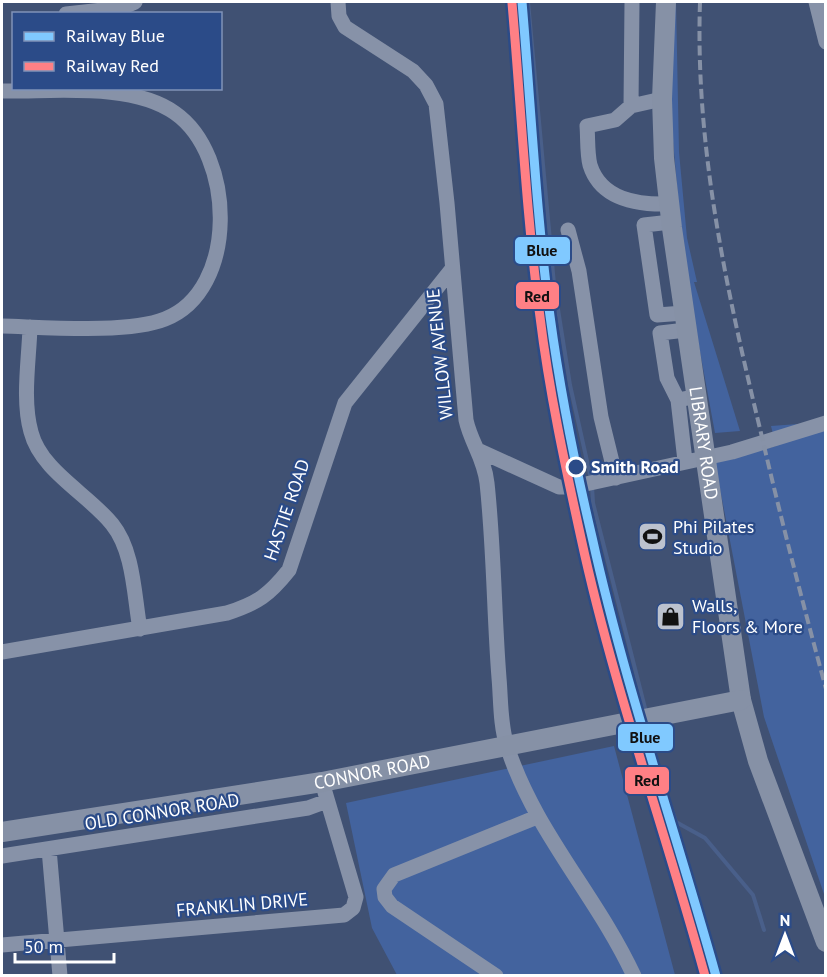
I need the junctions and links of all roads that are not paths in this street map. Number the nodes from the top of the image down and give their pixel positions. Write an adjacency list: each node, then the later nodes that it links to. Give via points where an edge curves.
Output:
1 (135, 2): 6 (street, via 121,8)
2 (338, 2): 14 (street, WILLOW AVENUE, via 345,27 413,71 436,104)
3 (632, 2): 11 (street)
4 (666, 2): 10 (main road, LIBRARY ROAD)
5 (816, 2): 7 (street)
6 (84, 12)
7 (825, 42)
8 (54, 90): 9 (street); 18 (street, via 118,93 148,99 175,112 194,129 213,163 218,185 218,245 201,289 186,307 166,319 144,326)
9 (2, 91)
10 (662, 99): 11 (street); 12 (main road, LIBRARY ROAD)
11 (631, 106): 12 (street, via 615,120 586,126 591,166 608,192)
12 (670, 213): 15 (street, via 644,225); 16 (main road, LIBRARY ROAD)
13 (568, 230): 25 (street, via 579,271 601,417)
14 (452, 269): 22 (street, WILLOW AVENUE, via 465,420); 26 (street, HASTIE ROAD, via 345,403 289,570 273,590 255,604 227,613)
15 (657, 315): 16 (street); 19 (street)
16 (685, 321): 19 (street); 20 (main road, LIBRARY ROAD)
17 (2, 326): 18 (street)
18 (30, 327): 26 (street, via 27,412 31,433 51,465 113,524 125,545)
19 (660, 333): 20 (street, via 667,378)
20 (687, 398): 23 (main road, LIBRARY ROAD); 24 (street)
21 (825, 423): 23 (street)
22 (480, 451): 25 (street, via 559,487); 29 (street, WILLOW AVENUE, via 487,485)
23 (705, 457): 24 (street); 28 (main road, LIBRARY ROAD)
24 (685, 461): 25 (street)
25 (616, 478)
26 (140, 629): 27 (street, HASTIE ROAD)
27 (2, 652)
28 (741, 700): 29 (main road, CONNOR ROAD); 36 (main road, LIBRARY ROAD, via 758,761)
29 (507, 745): 30 (main road, CONNOR ROAD); 31 (street, WILLOW AVENUE)
30 (325, 791): 32 (main road, CONNOR ROAD); 33 (street, OLD CONNOR ROAD, via 308,808); 35 (street, FRANKLIN DRIVE, via 356,897 353,908 344,915)
31 (537, 817): 39 (street, via 394,876 384,889 392,906); 40 (street, WILLOW AVENUE, via 617,940)
32 (2, 832)
33 (49, 849): 34 (street, OLD CONNOR ROAD); 35 (street)
34 (2, 856)
35 (57, 941): 37 (street, FRANKLIN DRIVE); 38 (street)
36 (825, 942)
37 (2, 945)
38 (60, 975)
39 (496, 975)
40 (634, 975)

